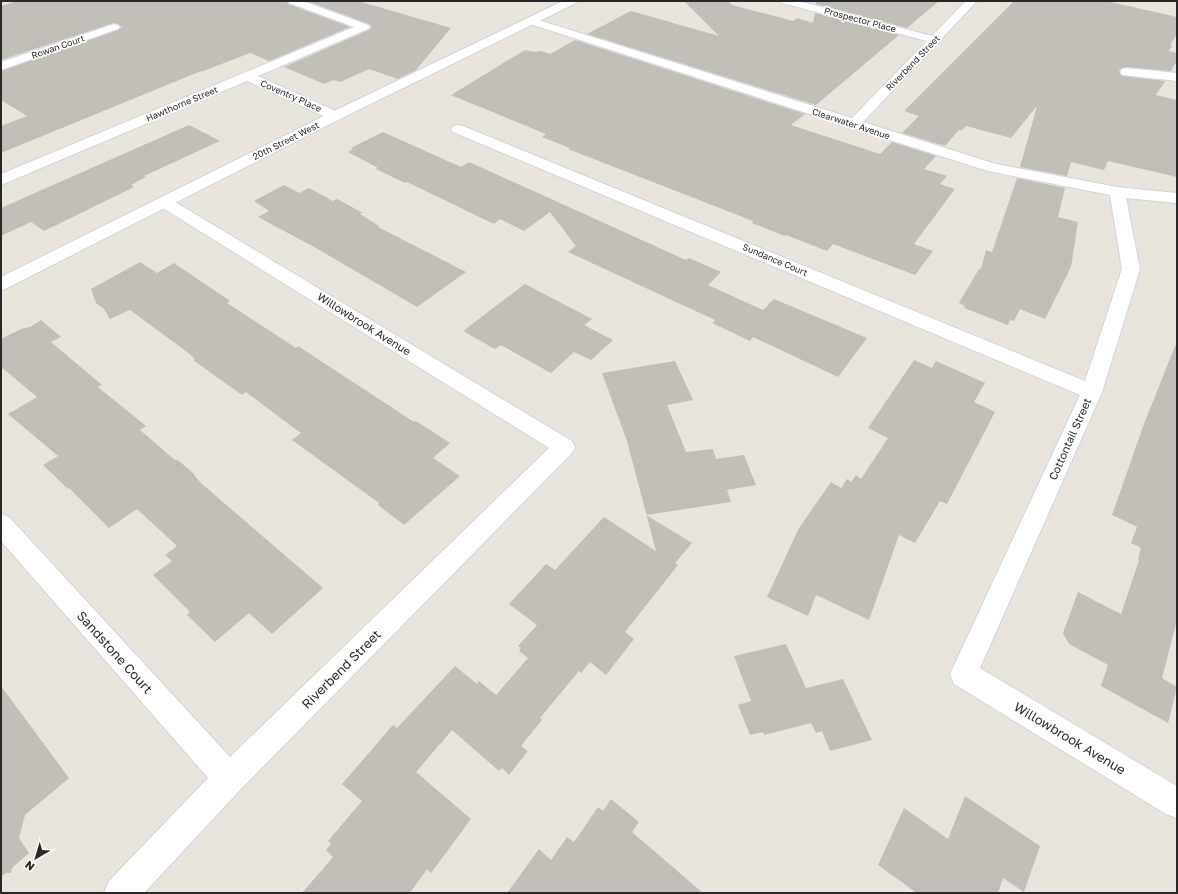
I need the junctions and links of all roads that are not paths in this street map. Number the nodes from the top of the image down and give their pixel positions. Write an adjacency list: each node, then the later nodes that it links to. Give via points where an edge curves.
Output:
1 (293, 1): 10 (street, Hawthorne Street, via 364,27)
2 (572, 1): 5 (street, 20th Street West)
3 (786, 1): 7 (street, Prospector Place)
4 (972, 1): 7 (street, Riverbend Street)
5 (531, 21): 12 (street, 20th Street West); 13 (street, Clearwater Avenue)
6 (114, 27): 8 (street, Rowan Court)
7 (935, 40): 13 (street, Riverbend Street)
8 (1, 66)
9 (1126, 72): 11 (street)
10 (247, 76): 12 (street, Coventry Place); 15 (street, Hawthorne Street)
11 (1177, 78)
12 (335, 116): 18 (street, 20th Street West)
13 (853, 125): 16 (street, Clearwater Avenue, via 993,168)
14 (458, 129): 20 (street, Sundance Court)
15 (1, 180)
16 (1117, 192): 17 (street, Clearwater Avenue); 20 (street, Cottontail Street, via 1131,269)
17 (1177, 198)
18 (164, 202): 19 (street, 20th Street West); 21 (street, Willowbrook Avenue)
19 (1, 284)
20 (1092, 392): 23 (street, Cottontail Street)
21 (564, 447): 24 (street, Riverbend Street)
22 (1, 524): 24 (street, Sandstone Court)
23 (964, 674): 25 (street, Willowbrook Avenue)
24 (229, 780): 26 (street, Riverbend Street)
25 (1177, 802)
26 (120, 893)

